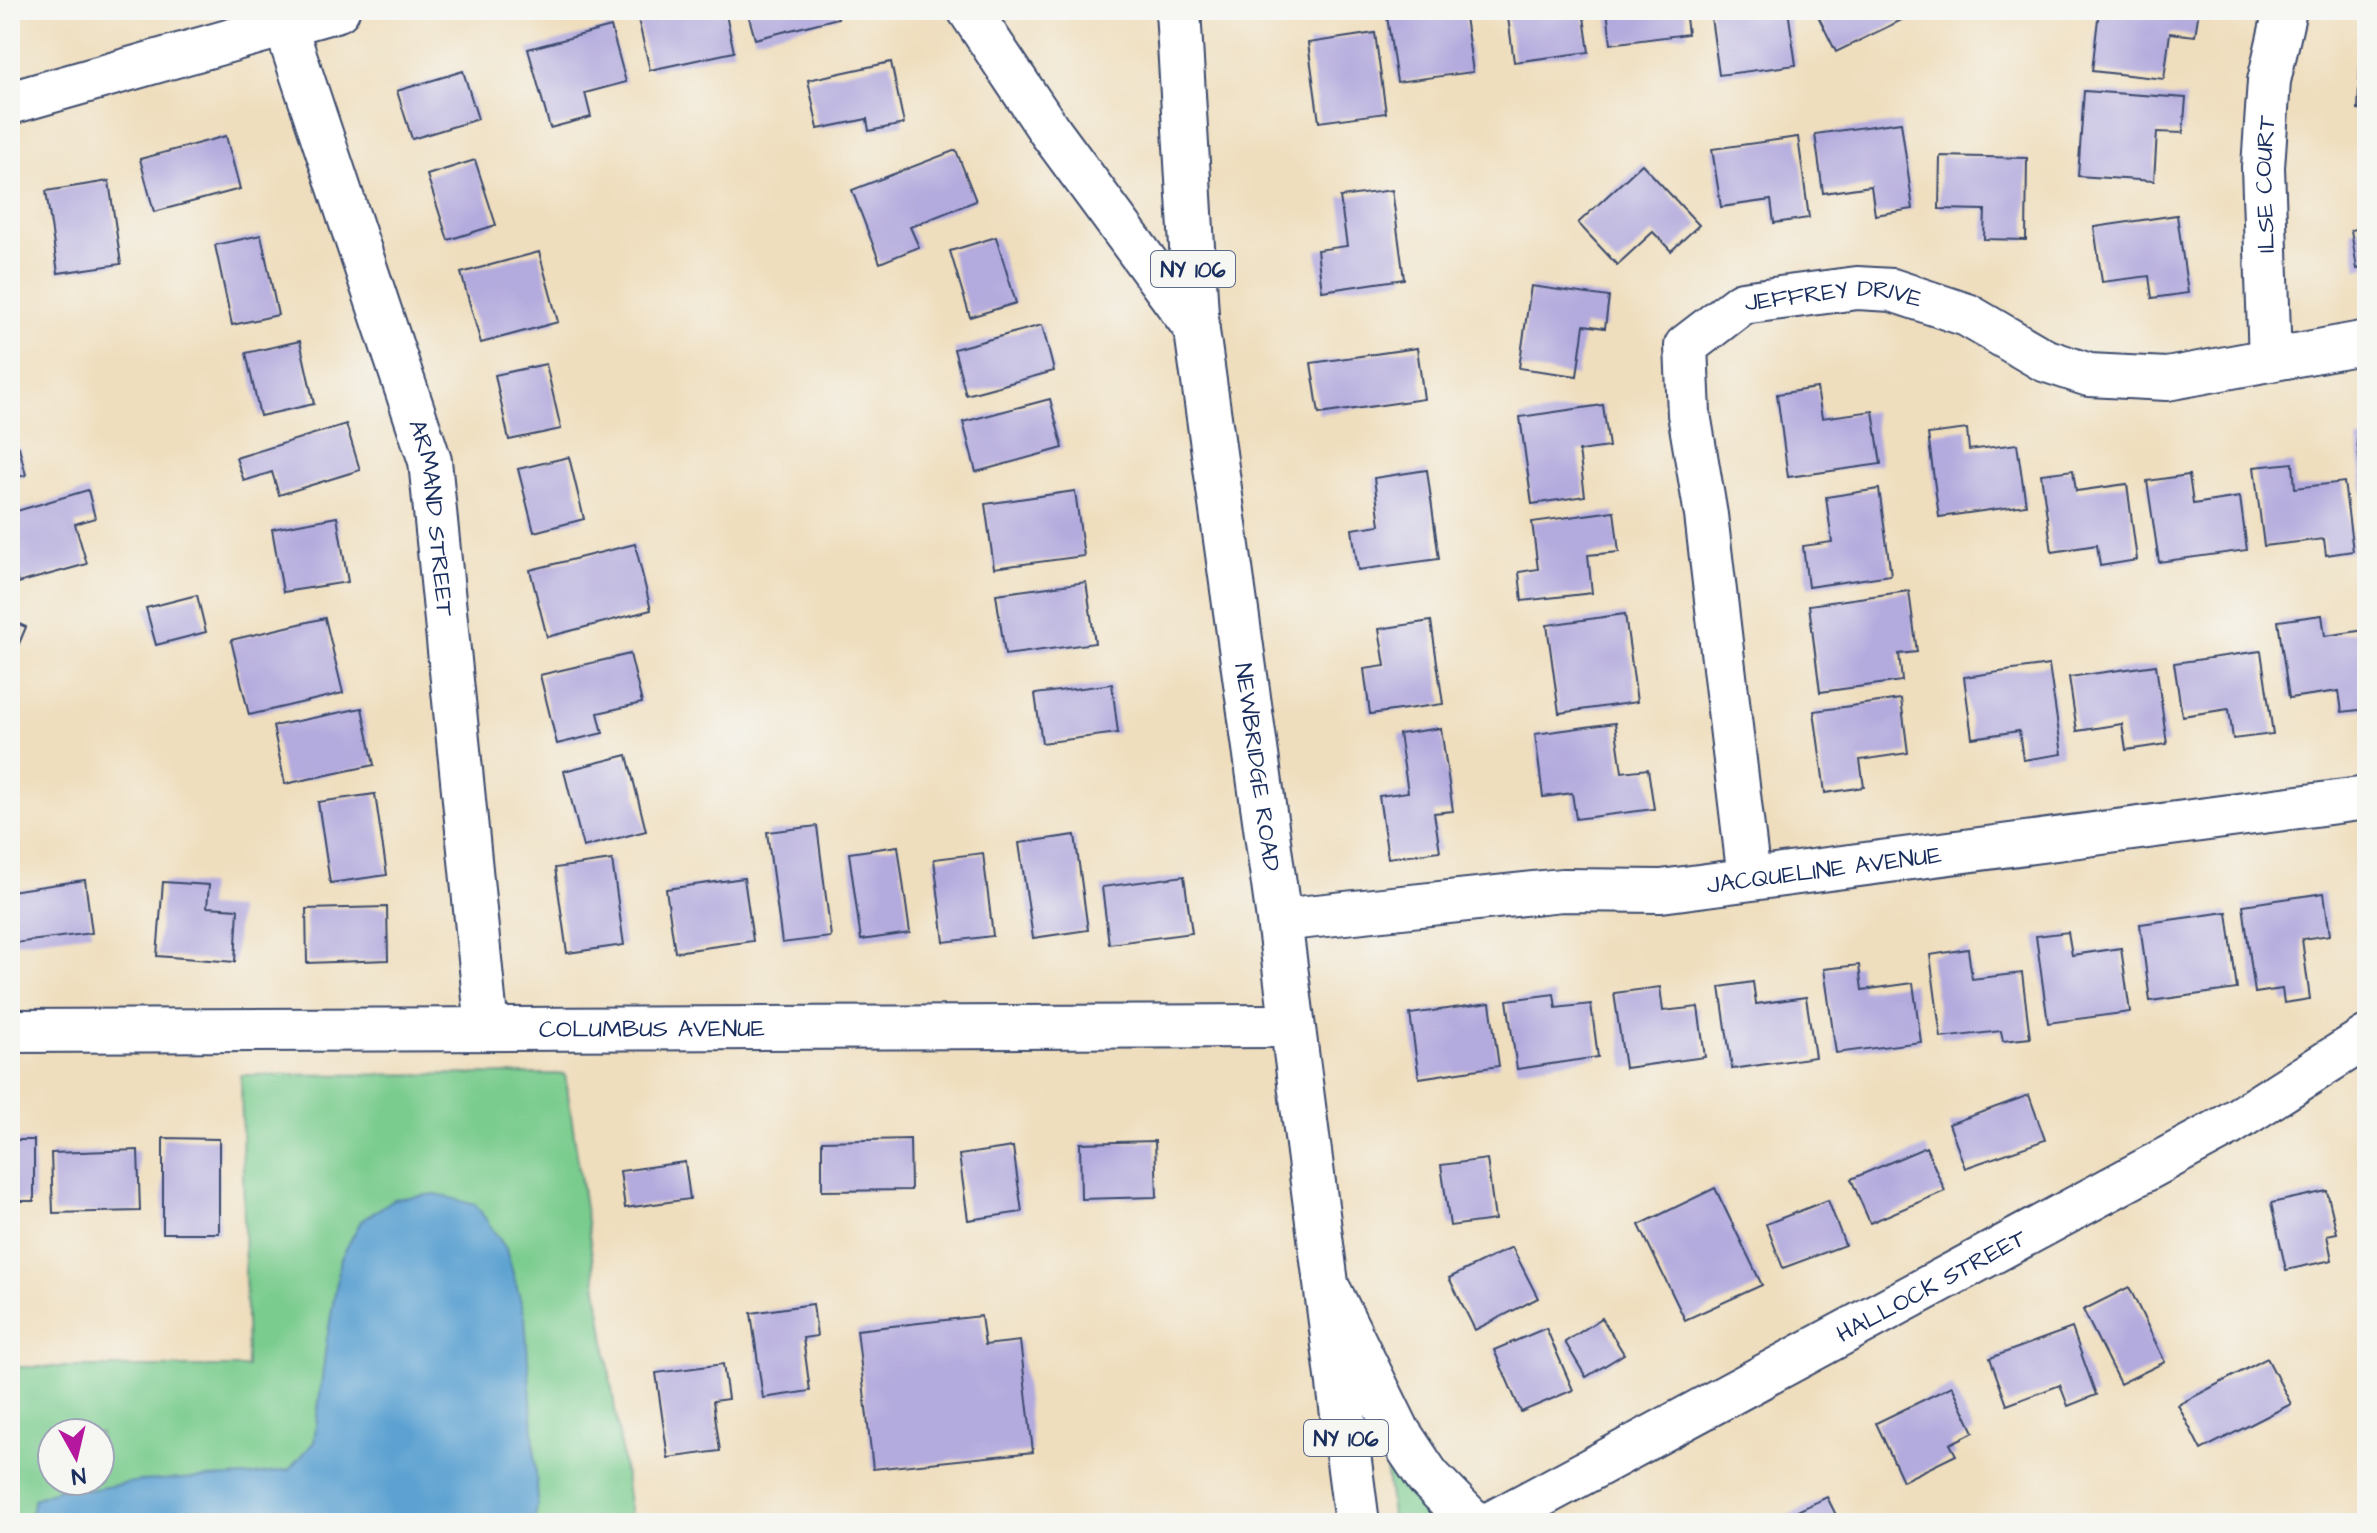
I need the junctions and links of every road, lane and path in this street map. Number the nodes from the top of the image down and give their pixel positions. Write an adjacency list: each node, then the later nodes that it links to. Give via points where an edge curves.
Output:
1 (338, 10): 5 (street)
2 (969, 10): 7 (street, via 1049,130)
3 (1178, 10): 7 (main road, NEWBRIDGE ROAD / NY 106)
4 (2285, 10): 9 (street, ILSE COURT, via 2269,81 2263,167)
5 (285, 25): 6 (street); 14 (street, ARMAND STREET, via 430,461)
6 (10, 103)
7 (1197, 331): 12 (main road, NEWBRIDGE ROAD / NY 106)
8 (2367, 342): 9 (street, JEFFREY DRIVE)
9 (2270, 360): 11 (street, JEFFREY DRIVE, via 2167,379 2089,375 2044,360 1967,315 1892,290 1857,288 1742,303 1686,346 1689,414)
10 (2367, 798): 11 (street, JACQUELINE AVENUE)
11 (1749, 879): 12 (street, JACQUELINE AVENUE, via 1661,891 1500,895)
12 (1279, 920): 13 (main road, NEWBRIDGE ROAD / NY 106)
13 (1292, 1026): 14 (street, COLUMBUS AVENUE); 17 (main road, NEWBRIDGE ROAD / NY 106)
14 (487, 1029): 15 (street, COLUMBUS AVENUE)
15 (10, 1031)
16 (2367, 1037): 20 (street, HALLOCK STREET, via 2227,1126)
17 (1328, 1289): 18 (main road, NEWBRIDGE ROAD / NY 106); 19 (main road, via 1398,1432 1428,1477)
18 (1357, 1523)
19 (1473, 1523)
20 (1491, 1523)

